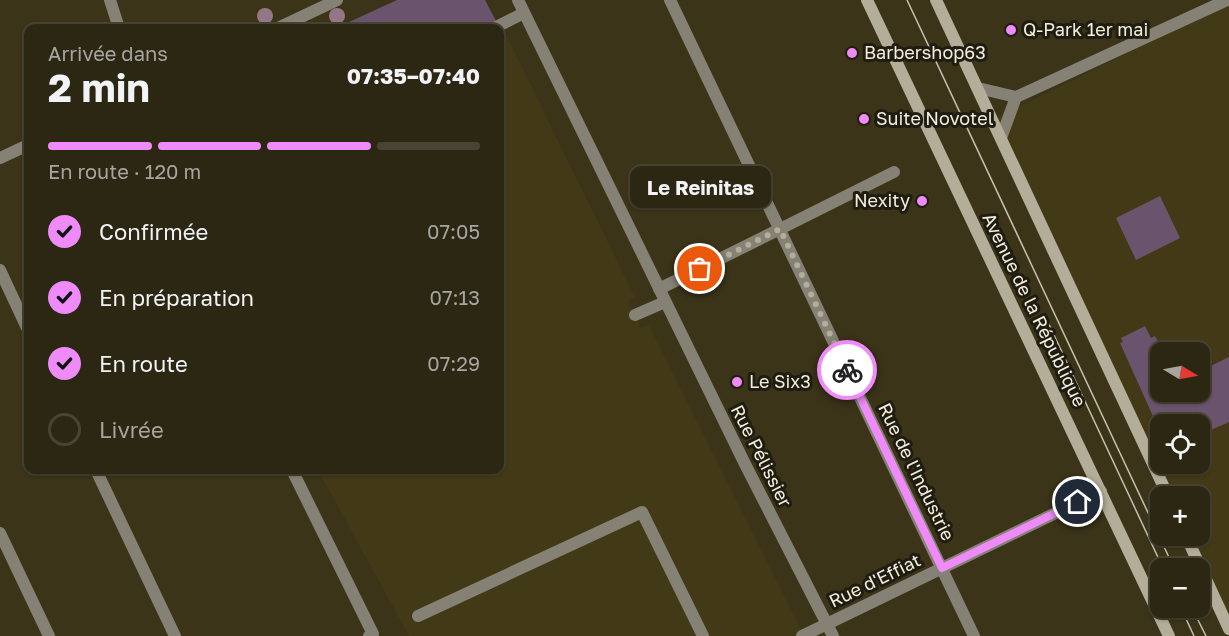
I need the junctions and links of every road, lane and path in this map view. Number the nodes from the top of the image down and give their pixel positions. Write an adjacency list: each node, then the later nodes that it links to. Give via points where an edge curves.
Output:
1 (110, 0): 9 (street)
2 (338, 0): 10 (street)
3 (518, 0): 8 (street, Rue Pélissier)
4 (670, 0): 18 (street, Rue de l'Industrie)
5 (867, 0): 27 (main road, Avenue de la République)
6 (936, 0): 12 (main road)
7 (1227, 0): 13 (street)
8 (524, 13): 11 (street); 20 (street, Rue Pélissier)
9 (118, 24)
10 (287, 24)
11 (502, 24)
12 (978, 88): 13 (street); 14 (main road)
13 (1016, 97): 14 (street)
14 (1001, 138): 26 (main road)
15 (24, 147): 16 (street)
16 (0, 158)
17 (894, 172): 18 (street)
18 (780, 229): 20 (street); 30 (street, Rue de l'Industrie)
19 (0, 270): 23 (street)
20 (659, 289): 21 (street, Rue Pélissier)
21 (665, 302): 22 (street); 32 (street, Rue Pélissier)
22 (635, 315)
23 (24, 321)
24 (98, 474): 35 (street)
25 (294, 474): 36 (street, via 373,634)
26 (1163, 486)
27 (1101, 491): 30 (street, Rue d'Effiat); 41 (main road, Avenue de la République)
28 (0, 533): 34 (street)
29 (1191, 546): 33 (main road)
30 (942, 568): 32 (street, Rue d'Effiat); 40 (street, Rue de l'Industrie)
31 (418, 616): 37 (street, via 642,512)
32 (827, 624): 38 (street, Rue d'Effiat); 39 (street, Rue Pélissier)
33 (1229, 630)
34 (49, 636)
35 (176, 636)
36 (369, 636)
37 (703, 636)
38 (802, 636)
39 (833, 636)
40 (974, 636)
41 (1169, 636)

